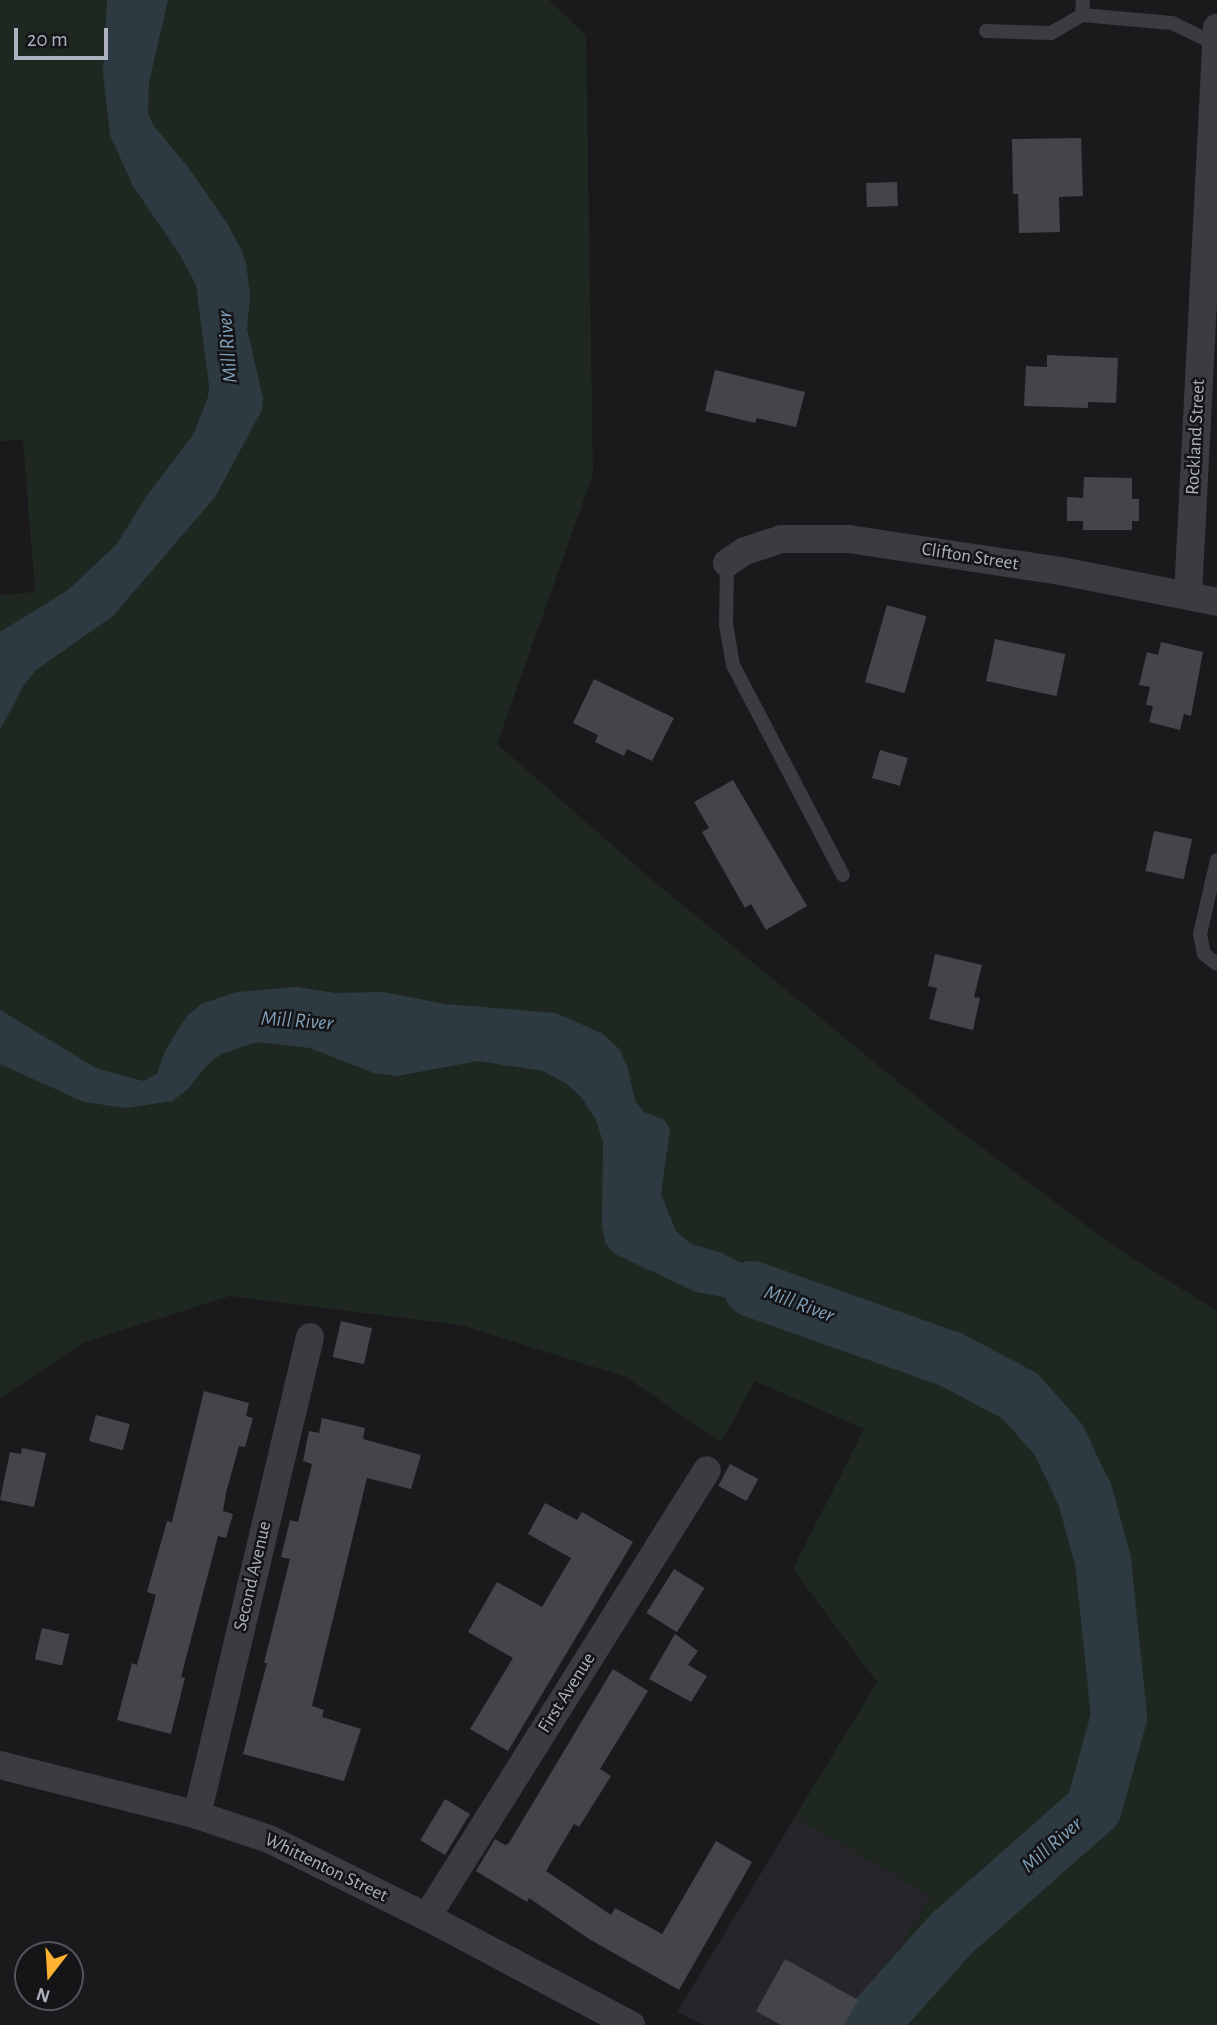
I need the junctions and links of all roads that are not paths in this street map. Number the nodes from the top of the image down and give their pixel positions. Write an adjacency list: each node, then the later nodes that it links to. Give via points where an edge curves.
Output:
1 (1083, 0): 2 (lane)
2 (1082, 15): 3 (lane, via 1051,33); 4 (lane, via 1172,23)
3 (986, 31)
4 (1217, 36): 6 (street, Rockland Street)
5 (727, 563): 6 (street, Clifton Street, via 763,544 825,537 1061,571); 9 (lane, via 725,613 740,684)
6 (1188, 595): 7 (street, Clifton Street)
7 (1217, 602)
8 (1217, 860): 10 (lane, via 1200,934 1204,954)
9 (843, 875)
10 (1217, 964)
11 (310, 1337): 14 (street, Second Avenue)
12 (707, 1470): 15 (street, First Avenue)
13 (0, 1765): 14 (street, Whittenton Street)
14 (197, 1815): 15 (street, Whittenton Street, via 270,1839)
15 (427, 1917): 16 (street, Whittenton Street)
16 (631, 2025)

